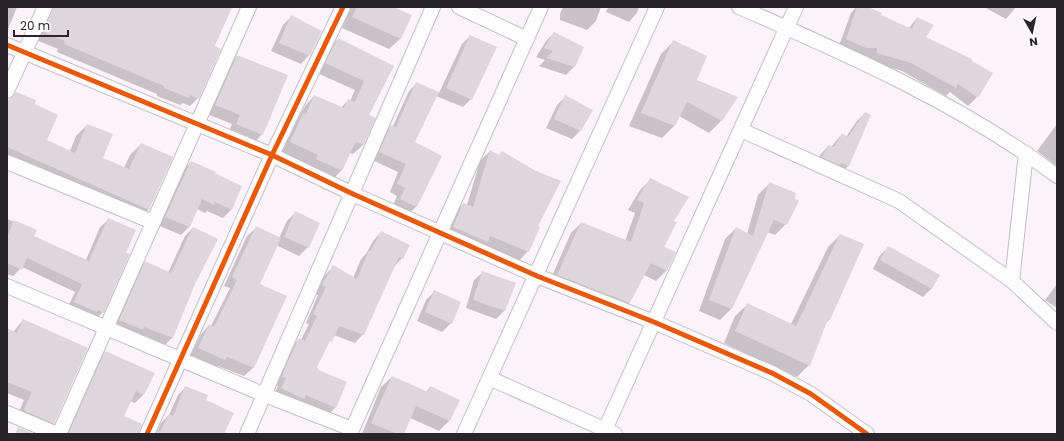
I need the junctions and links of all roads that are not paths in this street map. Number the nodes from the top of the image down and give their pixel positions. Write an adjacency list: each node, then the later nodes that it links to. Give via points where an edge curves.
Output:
1 (45, 7): 13 (street)
2 (250, 7): 15 (street)
3 (343, 7): 18 (street)
4 (433, 7): 21 (street)
5 (459, 7): 11 (street)
6 (541, 7): 11 (street)
7 (657, 7): 24 (street)
8 (739, 7): 10 (street)
9 (796, 7): 10 (street)
10 (787, 28): 16 (street); 17 (street, via 924,93)
11 (527, 39): 23 (street)
12 (7, 45): 13 (street)
13 (24, 53): 14 (street); 15 (street)
14 (7, 91)
15 (198, 124): 18 (street); 22 (street)
16 (741, 130): 25 (street, via 898,201); 27 (street)
17 (1026, 153): 20 (street); 25 (street)
18 (272, 155): 21 (street); 30 (street)
19 (7, 162): 22 (street)
20 (1057, 176)
21 (353, 194): 23 (street); 32 (street)
22 (153, 222): 29 (street)
23 (439, 233): 24 (street); 34 (street)
24 (537, 276): 27 (street); 31 (street)
25 (1012, 281): 28 (street)
26 (7, 286): 29 (street)
27 (654, 322): 35 (street); 40 (street, via 772,373 811,394)
28 (1057, 323)
29 (105, 327): 30 (street); 36 (street)
30 (180, 360): 32 (street); 37 (street)
31 (489, 378): 35 (street); 39 (street)
32 (265, 395): 34 (street); 38 (street)
33 (7, 414): 36 (street)
34 (351, 431)
35 (608, 433)
36 (58, 434)
37 (147, 434)
38 (247, 434)
39 (464, 434)
40 (867, 434)

